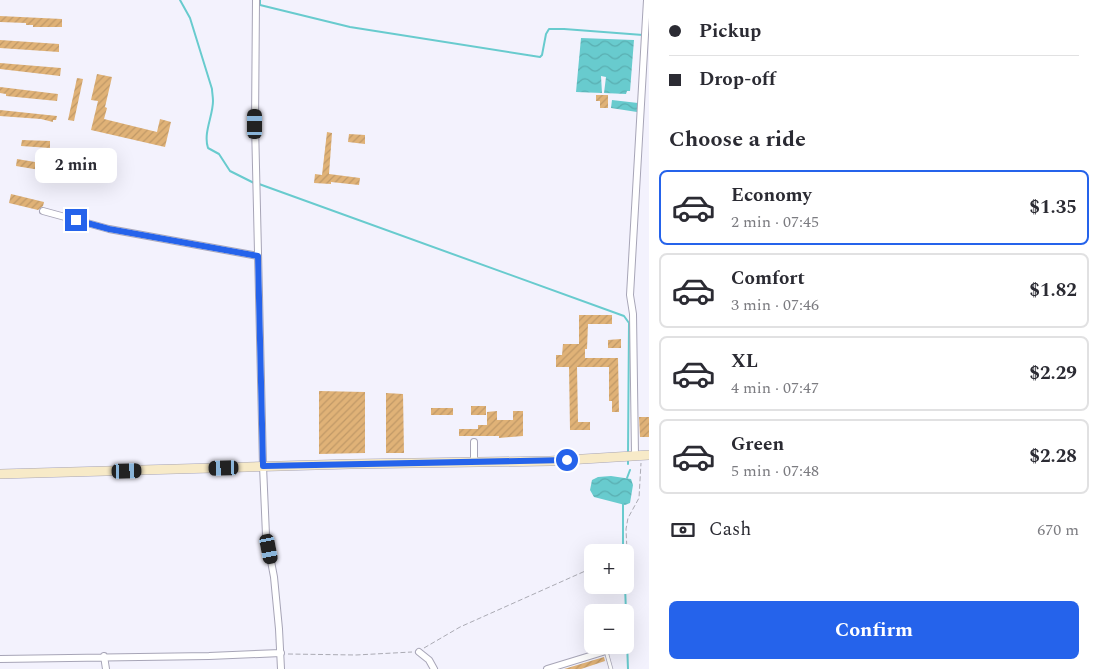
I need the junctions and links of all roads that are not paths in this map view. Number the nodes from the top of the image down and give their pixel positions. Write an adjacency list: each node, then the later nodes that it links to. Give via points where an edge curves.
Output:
1 (256, 0): 4 (street)
2 (647, 0): 6 (street, via 630,295)
3 (43, 211): 4 (street, via 109,229)
4 (258, 256): 8 (street)
5 (474, 442): 7 (street)
6 (642, 455): 7 (street)
7 (474, 463): 8 (street)
8 (263, 466): 9 (street); 11 (street, via 266,535 274,576)
9 (0, 474)
10 (419, 652): 19 (street)
11 (281, 653): 14 (street); 18 (street)
12 (598, 654): 16 (street)
13 (607, 654): 21 (lane)
14 (104, 656): 15 (street); 17 (street)
15 (0, 659)
16 (566, 666): 20 (street)
17 (106, 669)
18 (281, 669)
19 (434, 669)
20 (547, 669)
21 (611, 669)

